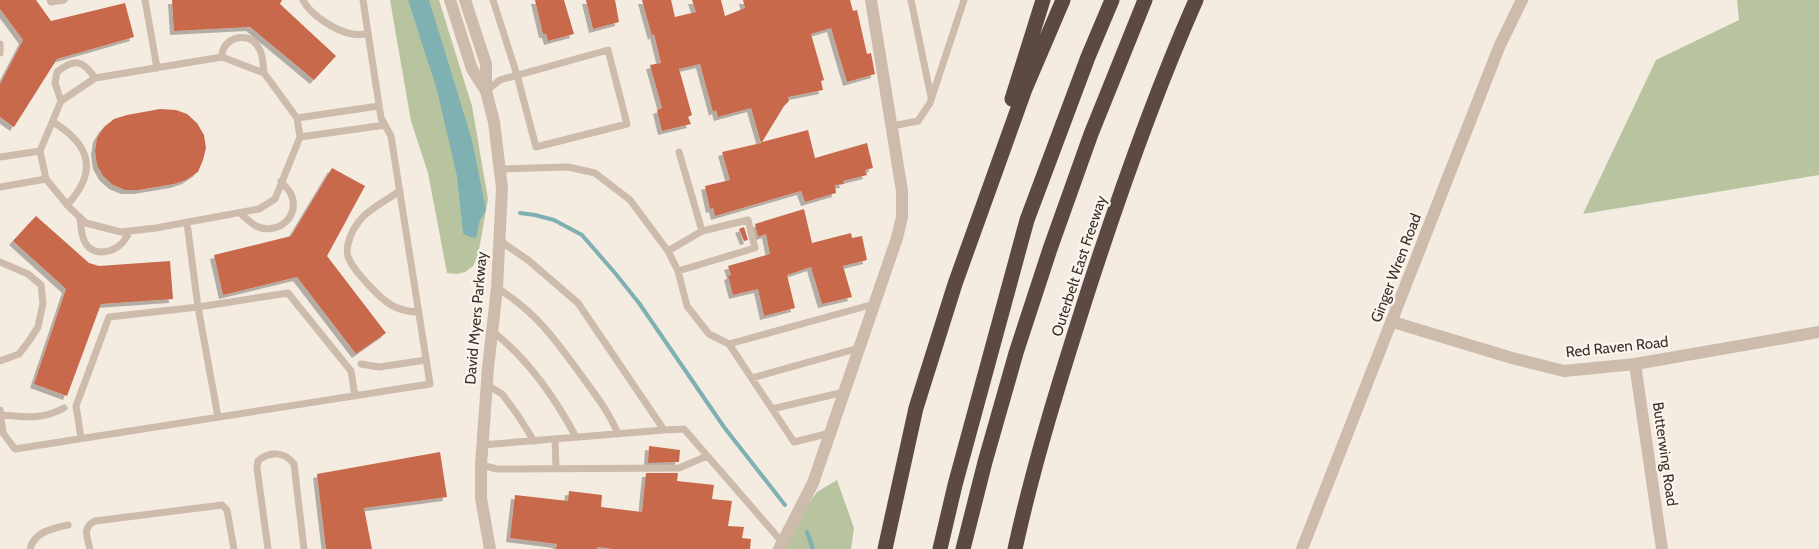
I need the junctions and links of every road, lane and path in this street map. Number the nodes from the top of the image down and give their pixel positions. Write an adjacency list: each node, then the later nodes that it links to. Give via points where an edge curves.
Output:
1 (50, 0): 2 (lane)
2 (64, 0)
3 (145, 0): 22 (lane)
4 (303, 0): 18 (lane, via 313,14 329,24 353,35)
5 (363, 0): 18 (lane)
6 (450, 0): 26 (street, David Myers Parkway, via 472,69)
7 (464, 0): 26 (street, David Myers Parkway, via 486,64)
8 (493, 0): 24 (lane)
9 (871, 0): 33 (street)
10 (911, 0): 27 (lane)
11 (964, 0): 27 (lane)
12 (1043, 0): 53 (highway)
13 (1063, 0): 53 (highway, via 1025,89)
14 (1112, 0): 95 (highway, via 1027,220)
15 (1145, 0): 96 (highway, via 1091,134 1050,249 1016,353)
16 (1196, 0): 97 (highway, Outerbelt East Freeway, via 1171,56 1115,208 1071,344 1023,510)
17 (1522, 0): 58 (street, Ginger Wren Road, via 1500,45)
18 (368, 34): 29 (lane)
19 (0, 44): 20 (lane)
20 (0, 53)
21 (222, 57): 22 (lane); 23 (lane); 23 (lane, via 229,42 239,37 251,39 258,45 263,58)
22 (157, 68): 25 (lane)
23 (264, 73): 30 (lane)
24 (517, 75): 24 (lane, via 608,50 627,124 536,147); 26 (lane, via 500,80)
25 (95, 78): 28 (lane); 28 (lane, via 87,67 68,64 57,72 55,82)
26 (486, 91): 38 (street, David Myers Parkway)
27 (932, 97): 33 (lane, via 918,121)
28 (61, 102): 31 (lane)
29 (379, 106): 30 (lane); 32 (lane)
30 (297, 118): 34 (lane)
31 (53, 122): 35 (lane); 43 (lane, via 77,139 84,153 85,180)
32 (385, 125): 34 (lane); 42 (lane, via 391,136)
33 (892, 126): 55 (street, via 901,183 902,216)
34 (300, 137): 40 (lane)
35 (40, 151): 37 (lane); 39 (lane)
36 (679, 152): 48 (lane)
37 (0, 157)
38 (500, 170): 49 (street, David Myers Parkway); 50 (lane, via 568,167 595,173 630,200)
39 (46, 179): 41 (lane); 43 (lane)
40 (281, 182): 44 (lane, via 275,199 259,209); 44 (lane, via 291,194 293,208 289,219 279,228 266,229 254,225)
41 (0, 187)
42 (400, 191): 57 (lane); 57 (lane, via 362,216 352,231 347,246 348,258 375,293 391,305)
43 (67, 205): 45 (lane)
44 (240, 214): 46 (lane)
45 (80, 218): 47 (lane, via 86,223 121,232); 47 (lane, via 85,243 90,250 112,251 122,244)
46 (187, 223): 47 (lane); 56 (lane)
47 (130, 231)
48 (702, 231): 50 (lane); 52 (lane, via 748,220 755,248)
49 (499, 240): 54 (street, David Myers Parkway); 75 (lane, via 528,260 578,304)
50 (668, 250): 52 (lane)
51 (0, 262): 64 (lane, via 28,274 41,285 43,303 38,327 29,341 19,354)
52 (678, 271): 61 (lane, via 687,306 710,334)
53 (955, 284): 94 (highway, via 916,408)
54 (496, 288): 59 (street, David Myers Parkway); 77 (lane, via 516,300 551,333 606,410)
55 (874, 304): 61 (lane); 62 (street)
56 (198, 307): 70 (lane, via 288,293 351,371); 74 (lane); 79 (lane, via 109,317 76,406)
57 (419, 312): 63 (lane)
58 (1392, 322): 66 (street, Red Raven Road, via 1564,371); 98 (street, Ginger Wren Road)
59 (492, 331): 68 (street, David Myers Parkway); 78 (lane, via 508,343 526,364 562,412)
60 (1819, 332): 66 (street, Red Raven Road)
61 (729, 344): 67 (lane)
62 (859, 348): 67 (lane); 69 (street)
63 (426, 360): 65 (lane, via 379,367); 70 (lane, via 430,384)
64 (0, 361)
65 (361, 364)
66 (1635, 364): 99 (street, Butterwing Road)
67 (752, 378): 72 (lane)
68 (487, 385): 81 (lane, via 502,394); 82 (street, David Myers Parkway)
69 (844, 392): 72 (lane); 76 (street)
70 (355, 396): 74 (lane)
71 (64, 408): 73 (lane, via 37,418)
72 (772, 409): 76 (lane, via 794,442)
73 (0, 413): 79 (lane, via 4,433 15,448)
74 (218, 417): 79 (lane)
75 (664, 430): 77 (lane); 83 (lane, via 684,429)
76 (830, 433): 87 (street, via 813,483)
77 (618, 434): 78 (lane)
78 (576, 437): 80 (lane)
79 (81, 438)
80 (555, 439): 81 (lane); 85 (lane)
81 (534, 441): 82 (lane)
82 (482, 445): 84 (street, David Myers Parkway)
83 (707, 456): 85 (lane, via 678,468); 87 (lane)
84 (481, 465): 85 (lane); 93 (street, David Myers Parkway, via 481,498)
85 (556, 468)
86 (68, 525): 88 (lane, via 39,535)
87 (780, 546)
88 (30, 549)
89 (90, 549): 90 (lane, via 86,531 95,521 222,506 227,510)
90 (234, 549)
91 (268, 549): 92 (lane, via 256,468 258,460 264,456 280,454 294,464)
92 (304, 549)
93 (490, 549)
94 (885, 549)
95 (940, 549)
96 (963, 549)
97 (1015, 549)
98 (1302, 549)
99 (1662, 549)

